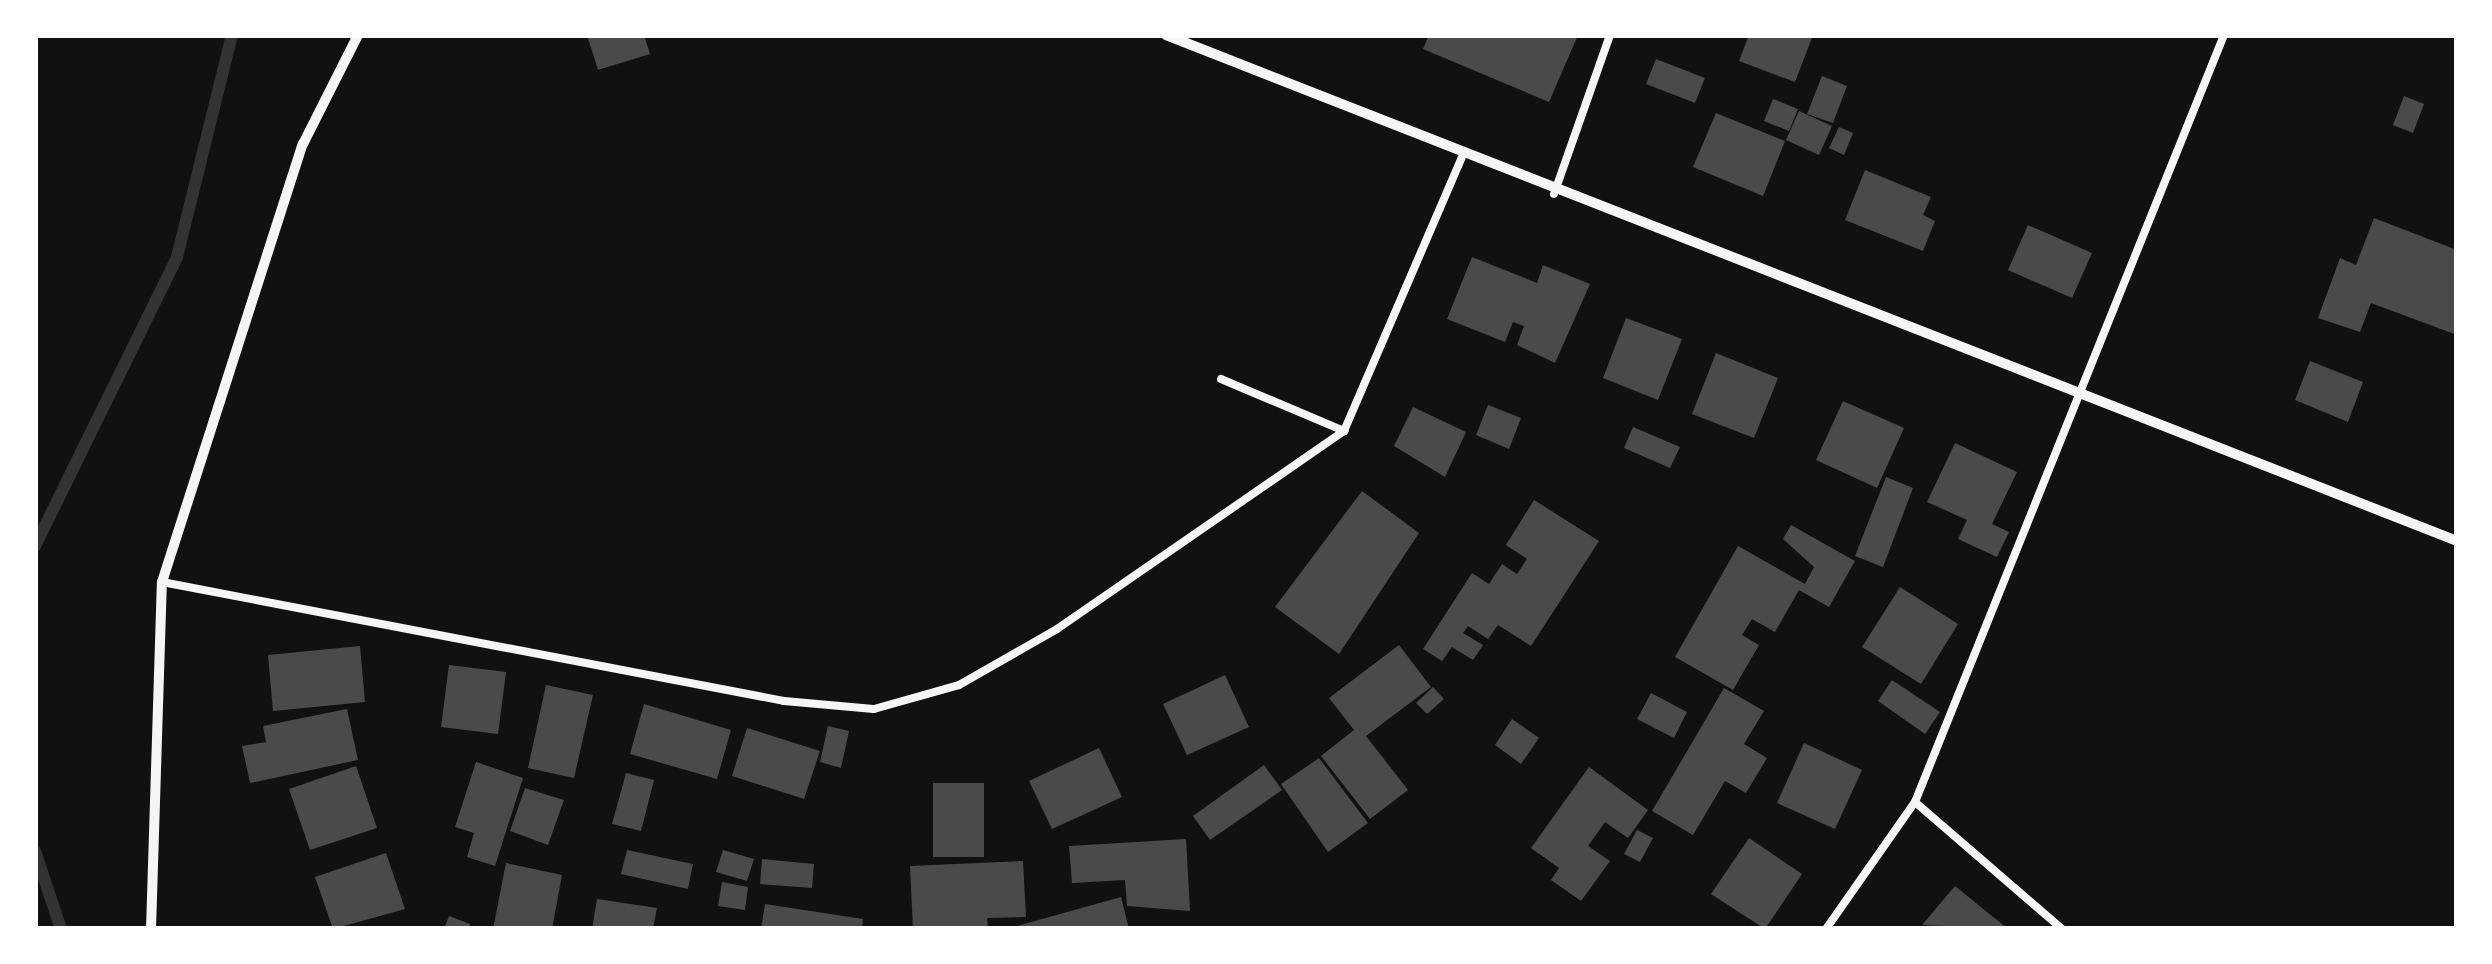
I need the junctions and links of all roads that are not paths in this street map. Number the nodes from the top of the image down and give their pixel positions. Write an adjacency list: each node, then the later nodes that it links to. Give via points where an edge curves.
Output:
1 (358, 35): 11 (street, via 303,144)
2 (1166, 35): 5 (street)
3 (1610, 35): 6 (lane)
4 (2224, 35): 8 (lane)
5 (1464, 152): 6 (street); 9 (lane)
6 (1554, 194): 8 (street)
7 (1221, 379): 9 (lane)
8 (2088, 391): 10 (street); 12 (lane)
9 (1344, 431): 11 (lane, via 1057,629 960,685 874,708 784,701)
10 (2457, 541)
11 (162, 582): 13 (street)
12 (1915, 802): 14 (lane); 15 (lane)
13 (150, 929)
14 (1826, 929)
15 (2062, 929)

